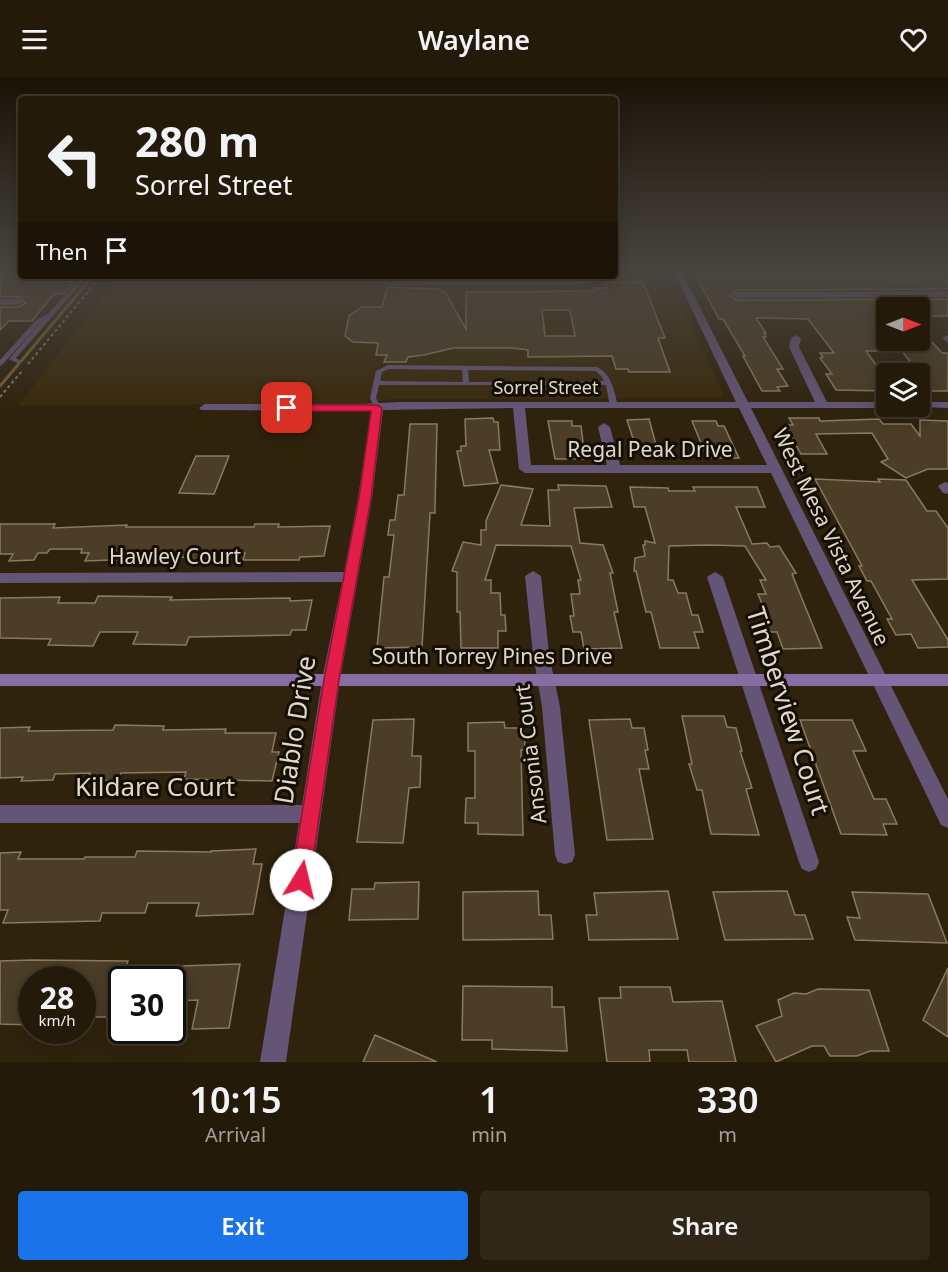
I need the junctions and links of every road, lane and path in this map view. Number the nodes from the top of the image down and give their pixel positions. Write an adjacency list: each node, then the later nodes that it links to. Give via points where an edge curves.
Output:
1 (43, 318): 7 (lane)
2 (49, 318): 6 (lane, via 12,359)
3 (66, 318): 12 (path)
4 (701, 318): 19 (street, West Mesa Vista Avenue)
5 (796, 338): 13 (street, via 794,347)
6 (19, 362)
7 (0, 364)
8 (465, 368): 9 (lane, via 387,367 379,371); 10 (lane, via 593,368 603,371); 11 (lane)
9 (376, 383): 11 (lane); 21 (lane)
10 (608, 383): 11 (lane); 18 (lane)
11 (466, 384)
12 (0, 397)
13 (823, 405): 14 (street, Sorrel Street); 19 (street, Sorrel Street)
14 (876, 405)
15 (930, 405): 16 (street)
16 (948, 405)
17 (519, 406): 18 (street, Sorrel Street); 21 (street, Sorrel Street); 23 (street, Regal Peak Drive, via 525,469)
18 (614, 406): 19 (street, Sorrel Street)
19 (744, 406): 24 (street, West Mesa Vista Avenue)
20 (205, 408): 21 (street, Sorrel Street)
21 (377, 408): 26 (street, Diablo Drive)
22 (604, 427): 23 (street)
23 (614, 469): 24 (street, Regal Peak Drive)
24 (775, 469): 33 (street, West Mesa Vista Avenue)
25 (534, 576): 31 (street, Ansonia Court)
26 (349, 577): 28 (street, Hawley Court); 30 (street, Diablo Drive)
27 (715, 577): 32 (street, Timberview Court)
28 (0, 578)
29 (0, 680): 30 (main road, South Torrey Pines Drive)
30 (331, 680): 31 (main road, South Torrey Pines Drive); 36 (street, Diablo Drive)
31 (546, 680): 32 (main road, South Torrey Pines Drive); 38 (street, Ansonia Court)
32 (749, 680): 33 (main road, South Torrey Pines Drive); 39 (street, Timberview Court)
33 (879, 680): 34 (main road, South Torrey Pines Drive); 37 (street, West Mesa Vista Avenue)
34 (948, 680)
35 (0, 814): 36 (street, Kildare Court)
36 (311, 814): 40 (street, Diablo Drive)
37 (948, 819)
38 (565, 855)
39 (810, 862)
40 (273, 1062)

